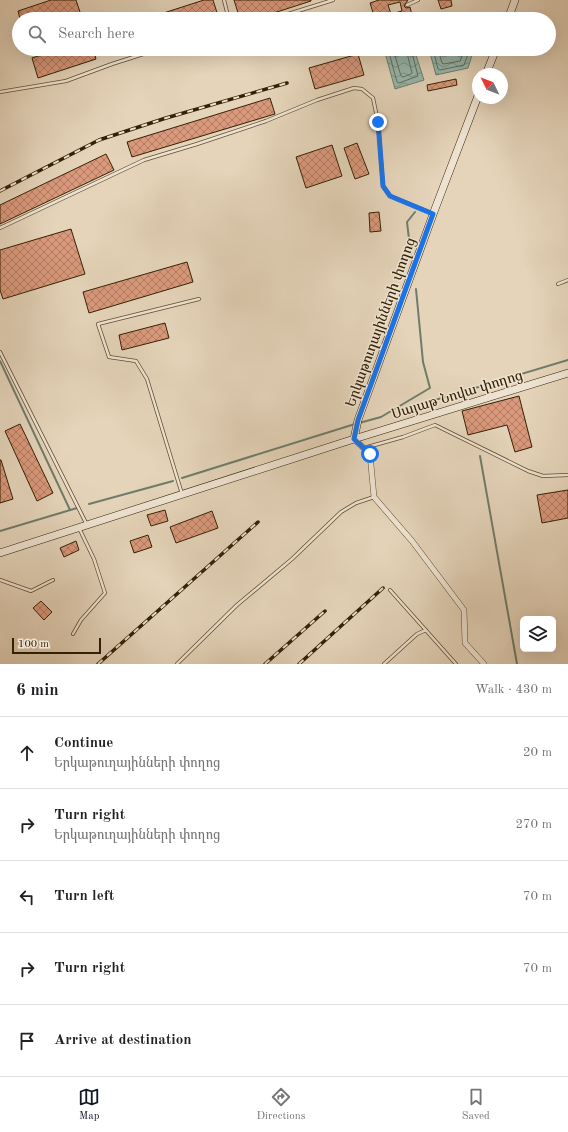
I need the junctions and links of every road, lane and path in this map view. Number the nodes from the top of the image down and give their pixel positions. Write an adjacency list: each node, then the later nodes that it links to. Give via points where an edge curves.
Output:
1 (224, 0): 6 (lane)
2 (333, 0): 7 (lane)
3 (418, 0): 5 (lane)
4 (515, 0): 8 (main road)
5 (407, 5)
6 (228, 12)
7 (294, 12)
8 (511, 12)
9 (137, 56): 12 (lane, via 66,81)
10 (493, 56): 11 (main road)
11 (488, 68)
12 (0, 92)
13 (475, 104): 14 (main road, Երկաթուղայինների փողոց)
14 (433, 214): 15 (lane, via 390,196 383,186 378,122 373,98 362,89 354,88 266,121 144,160); 21 (main road, Երկաթուղայինների փողոց, via 358,420)
15 (0, 228)
16 (568, 280): 17 (lane)
17 (558, 284)
18 (199, 299): 24 (lane, via 98,324 109,357 136,361 147,379)
19 (0, 352): 26 (lane)
20 (568, 373): 21 (main road, Սայաթ Նովա փողոց)
21 (354, 439): 22 (street); 24 (main road, Սայաթ Նովա փողոց)
22 (364, 448): 23 (lane, via 435,425 528,471 543,476); 25 (street, via 370,454)
23 (568, 475)
24 (182, 494): 26 (main road, Սայաթ Նովա փողոց)
25 (374, 497): 34 (lane, via 356,503 342,512 292,559 237,605); 37 (street, via 412,541 464,610 464,642)
26 (87, 525): 27 (main road, Սայաթ Նովա փողոց)
27 (79, 528): 28 (main road, Սայաթ Նովա փողոց); 33 (lane, via 94,558 105,593 81,620)
28 (0, 553)
29 (0, 580): 30 (lane, via 31,591)
30 (53, 580)
31 (390, 590): 32 (lane)
32 (426, 630): 35 (lane, via 417,634); 36 (lane)
33 (73, 634)
34 (177, 664)
35 (384, 664)
36 (456, 664)
37 (484, 664)

